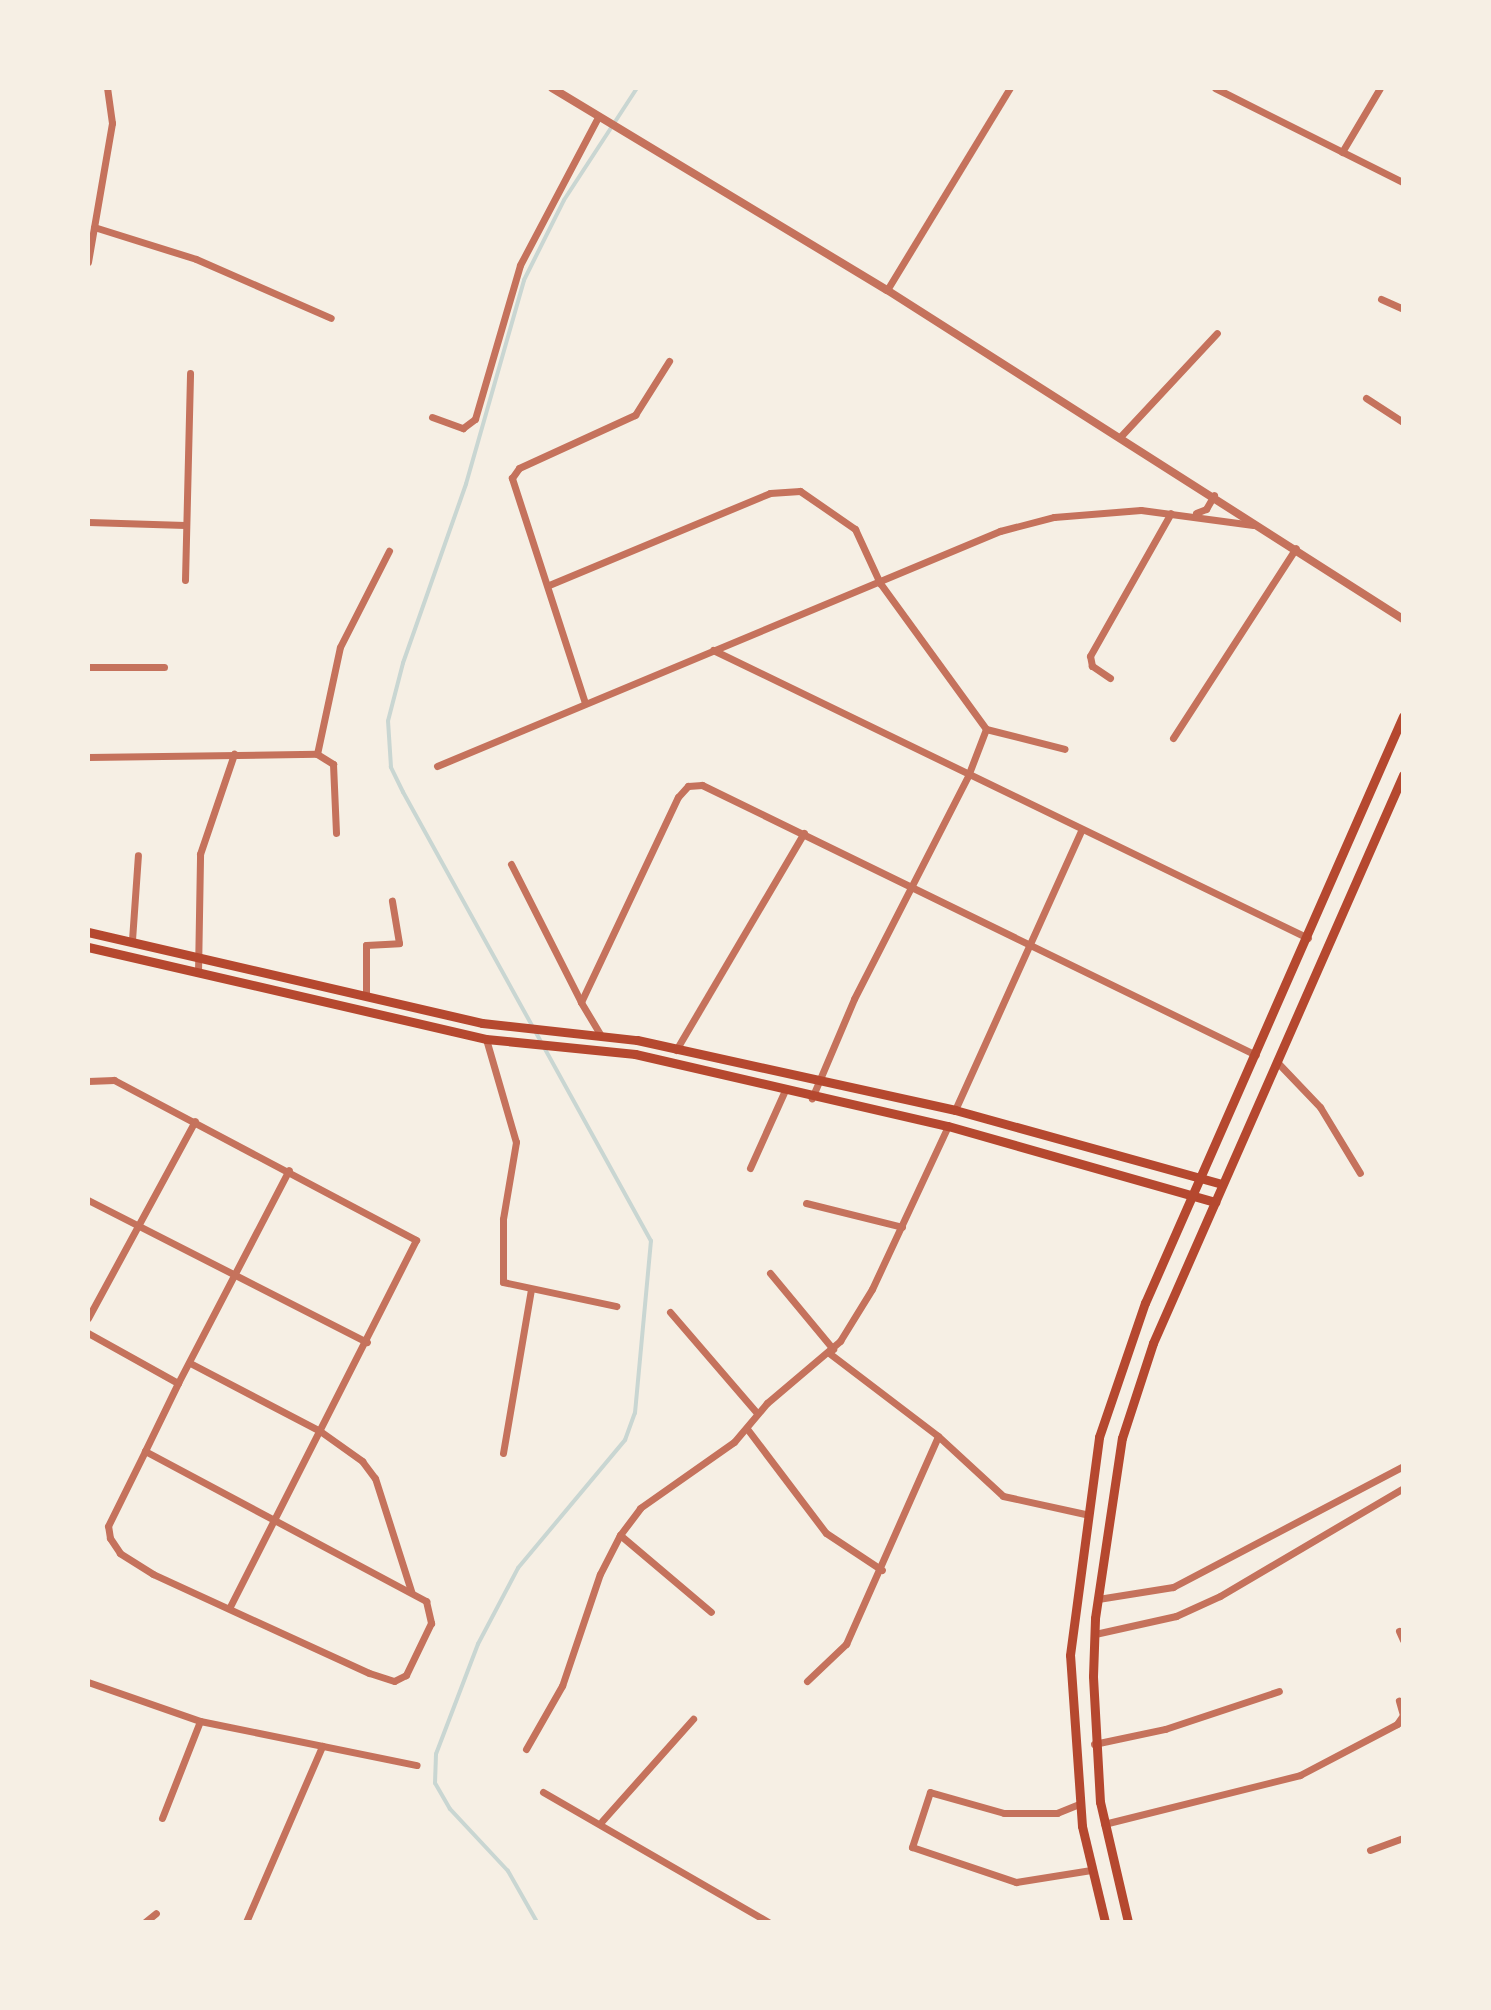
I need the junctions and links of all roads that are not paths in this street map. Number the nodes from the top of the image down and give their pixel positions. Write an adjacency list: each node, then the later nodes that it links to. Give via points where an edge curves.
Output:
1 (107, 88): 9 (street, via 112,123)
2 (552, 88): 6 (street)
3 (1010, 88): 11 (street)
4 (1215, 88): 7 (street)
5 (1380, 88): 7 (street)
6 (601, 118): 11 (street); 19 (street, via 520,265 475,419 463,428)
7 (1342, 152): 8 (street)
8 (1403, 182)
9 (94, 227): 10 (street); 14 (street, via 216,266)
10 (88, 262)
11 (887, 290): 21 (street)
12 (1381, 299): 13 (street)
13 (1403, 309)
14 (331, 318)
15 (1217, 333): 21 (street)
16 (669, 361): 32 (street, via 635,415 514,472 511,484)
17 (190, 373): 26 (street)
18 (1366, 398): 20 (street)
19 (432, 417)
20 (1403, 422)
21 (1120, 437): 22 (street)
22 (1214, 495): 24 (street, via 1206,509); 27 (street)
23 (1171, 513): 24 (street); 31 (street, via 1098,511 1054,517 1000,531); 37 (street, via 1090,656 1092,666)
24 (1190, 514): 27 (street)
25 (88, 522): 26 (street)
26 (185, 525): 30 (street)
27 (1264, 527): 28 (street)
28 (1296, 548): 33 (street); 41 (street)
29 (389, 551): 44 (street, via 340,647)
30 (185, 580)
31 (880, 583): 32 (street, via 848,520 791,489 770,493); 34 (street); 40 (street)
32 (549, 585): 38 (street)
33 (1403, 619)
34 (713, 650): 38 (street); 48 (street)
35 (88, 667): 36 (street)
36 (164, 667)
37 (1110, 678)
38 (585, 703): 46 (street)
39 (1403, 716): 57 (main road)
40 (986, 729): 42 (street); 48 (street)
41 (1173, 738)
42 (1065, 749)
43 (234, 754): 44 (street); 45 (street); 61 (street, via 200,854)
44 (317, 754): 50 (street, via 333,764)
45 (88, 757)
46 (437, 766)
47 (1403, 775): 69 (main road)
48 (968, 776): 49 (street); 54 (street)
49 (1082, 829): 57 (street); 59 (street)
50 (336, 833)
51 (804, 833): 54 (street); 64 (street, via 702,785 688,786); 67 (street)
52 (138, 855): 58 (street)
53 (511, 864): 64 (street)
54 (914, 886): 59 (street); 71 (street)
55 (392, 901): 63 (street, via 399,943 366,945)
56 (88, 932): 58 (main road)
57 (1308, 938): 68 (main road)
58 (132, 940): 61 (main road)
59 (1028, 940): 68 (street); 74 (street)
60 (88, 947): 62 (main road)
61 (196, 958): 62 (street); 63 (main road)
62 (198, 973): 66 (main road)
63 (366, 996): 65 (main road, via 518,1029)
64 (581, 1002): 65 (street)
65 (600, 1034): 67 (main road)
66 (486, 1039): 72 (main road, via 635,1054); 90 (street, via 516,1142 506,1190 501,1275 503,1282)
67 (676, 1050): 71 (main road)
68 (1256, 1055): 80 (main road)
69 (1278, 1063): 79 (street, via 1320,1107); 81 (main road)
70 (88, 1081): 75 (street, via 114,1080)
71 (817, 1082): 73 (street); 74 (main road)
72 (785, 1090): 73 (main road); 77 (street)
73 (812, 1098): 76 (main road)
74 (955, 1110): 80 (main road)
75 (195, 1121): 78 (street); 86 (street)
76 (948, 1126): 82 (main road); 87 (street)
77 (750, 1168)
78 (289, 1170): 89 (street); 95 (street, via 416,1240)
79 (1360, 1173)
80 (1202, 1176): 81 (main road); 82 (main road)
81 (1222, 1184): 84 (main road)
82 (1193, 1193): 84 (main road); 107 (main road, via 1125,1354 1099,1437)
83 (88, 1200): 86 (street)
84 (1215, 1202): 112 (main road, via 1135,1391 1115,1479)
85 (806, 1203): 87 (street)
86 (139, 1223): 89 (street); 93 (street)
87 (902, 1227): 96 (street, via 855,1322)
88 (770, 1273): 96 (street)
89 (236, 1275): 95 (street); 97 (street)
90 (531, 1290): 91 (street); 104 (street)
91 (616, 1306)
92 (670, 1312): 99 (street)
93 (88, 1318)
94 (88, 1333): 98 (street)
95 (367, 1342): 101 (street)
96 (831, 1351): 99 (street); 102 (street)
97 (190, 1363): 98 (street); 101 (street)
98 (178, 1383): 103 (street)
99 (757, 1413): 100 (street)
100 (748, 1430): 109 (street, via 659,1492); 110 (street, via 826,1533)
101 (320, 1431): 108 (street); 111 (street, via 362,1461 375,1478)
102 (938, 1436): 107 (street, via 1003,1496); 110 (street)
103 (145, 1451): 108 (street); 113 (street, via 108,1526 113,1545 153,1574)
104 (503, 1453)
105 (1403, 1466): 112 (street, via 1173,1587)
106 (1403, 1488): 116 (street, via 1220,1596 1176,1616)
107 (1085, 1514): 129 (main road, via 1070,1655)
108 (273, 1522): 111 (street); 113 (street)
109 (620, 1535): 114 (street); 126 (street, via 600,1574 562,1686)
110 (882, 1570): 118 (street, via 846,1644)
111 (411, 1591): 113 (street, via 426,1601 433,1615 401,1680 369,1673)
112 (1098, 1599): 116 (main road)
113 (230, 1607)
114 (711, 1612)
115 (1399, 1631): 117 (street)
116 (1095, 1634): 124 (main road)
117 (1403, 1640)
118 (807, 1681)
119 (88, 1682): 123 (street)
120 (1279, 1691): 124 (street, via 1165,1729)
121 (1399, 1701): 132 (street, via 1403,1715 1397,1724 1300,1775)
122 (693, 1719): 131 (street)
123 (200, 1721): 125 (street); 130 (street)
124 (1094, 1744): 132 (main road)
125 (322, 1746): 127 (street); 138 (street)
126 (526, 1749)
127 (417, 1765)
128 (543, 1792): 131 (street)
129 (1079, 1804): 135 (main road); 135 (street, via 1057,1813 1004,1813 930,1792 912,1847 1008,1881)
130 (162, 1818)
131 (602, 1821): 139 (street)
132 (1104, 1824): 141 (main road)
133 (1403, 1838): 134 (street)
134 (1370, 1850)
135 (1091, 1870): 140 (main road)
136 (156, 1913): 137 (street)
137 (145, 1922)
138 (246, 1922)
139 (768, 1922)
140 (1105, 1922)
141 (1128, 1922)

